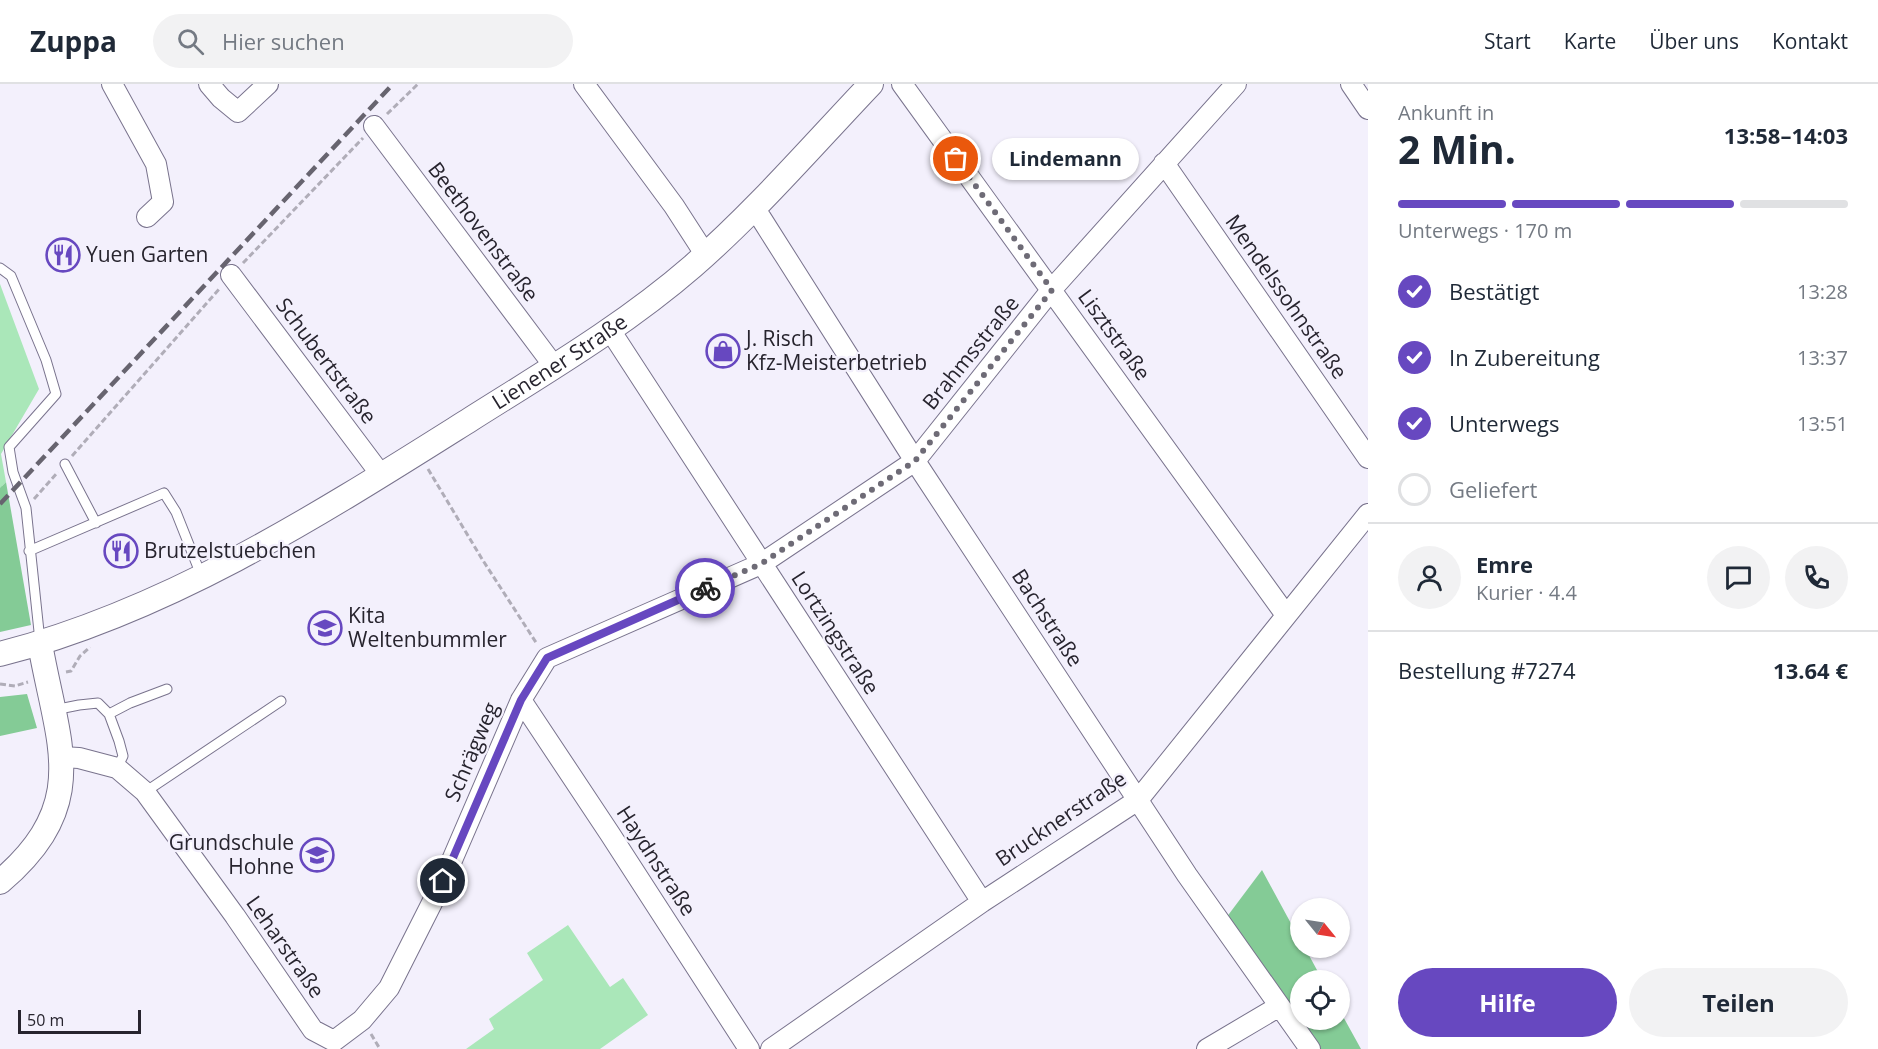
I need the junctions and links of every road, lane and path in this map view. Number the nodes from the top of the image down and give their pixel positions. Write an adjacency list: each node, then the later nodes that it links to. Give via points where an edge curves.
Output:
1 (112, 84): 14 (street, via 156,164 163,202)
2 (209, 84): 3 (street, via 238,112)
3 (268, 84)
4 (418, 84): 11 (path)
5 (584, 84): 15 (street)
6 (871, 84): 13 (street, Lienener Straße)
7 (902, 84): 18 (street, Lisztstraße)
8 (1236, 84): 12 (street, Brahmsstraße)
9 (1351, 84): 10 (street)
10 (1368, 109)
11 (374, 126): 17 (path); 20 (street, Beethovenstraße)
12 (1164, 163): 18 (street, Brahmsstraße); 22 (street, Mendelssohnstraße)
13 (753, 208): 15 (street, Lienener Straße); 23 (street, Bachstraße)
14 (147, 217)
15 (705, 254): 19 (street, Lienener Straße)
16 (0, 268): 26 (lane, via 11,276 56,394 9,447)
17 (231, 275): 24 (path); 25 (street, Schubertstraße)
18 (1052, 290): 23 (street, Brahmsstraße); 32 (street, Lisztstraße)
19 (610, 330): 20 (street, Lienener Straße); 30 (street, Lortzingstraße)
20 (554, 366): 21 (street, Lienener Straße)
21 (418, 452): 25 (street, Lienener Straße); 35 (path)
22 (1368, 458)
23 (915, 461): 30 (street, Brahmsstraße); 46 (street, Bachstraße)
24 (65, 464): 26 (path); 28 (lane)
25 (382, 476): 31 (street, Lienener Straße)
26 (26, 508): 29 (lane)
27 (1368, 514): 32 (street, Brucknerstraße)
28 (96, 523): 29 (lane); 31 (lane, via 164,493 176,512)
29 (29, 551): 33 (lane)
30 (761, 564): 35 (street); 48 (street, Lortzingstraße)
31 (202, 577): 33 (street, Lienener Straße)
32 (1286, 615): 46 (street, Brucknerstraße)
33 (40, 644): 34 (street, Lienener Straße); 36 (street)
34 (0, 654)
35 (547, 658): 39 (street, Schrägweg)
36 (46, 676): 37 (path, via 15,686); 41 (street)
37 (0, 684)
38 (167, 689): 42 (lane)
39 (521, 700): 50 (street, Schrägweg, via 443,881 389,988 362,1020 334,1041); 51 (street, Haydnstraße)
40 (281, 701): 45 (lane)
41 (53, 711): 42 (lane, via 98,703); 43 (street)
42 (109, 714): 44 (lane, via 123,756)
43 (62, 757): 44 (street, Leharstraße); 47 (street, via 60,794 53,817 38,844)
44 (117, 768): 45 (street, Leharstraße)
45 (145, 792): 50 (street, Leharstraße)
46 (1138, 800): 48 (street, Brucknerstraße); 49 (street, Bachstraße)
47 (0, 882)
48 (982, 902): 52 (street, Brucknerstraße)
49 (1278, 1007): 53 (street); 54 (street, Bachstraße)
50 (314, 1030)
51 (749, 1049)
52 (771, 1049)
53 (1207, 1049)
54 (1310, 1049)

